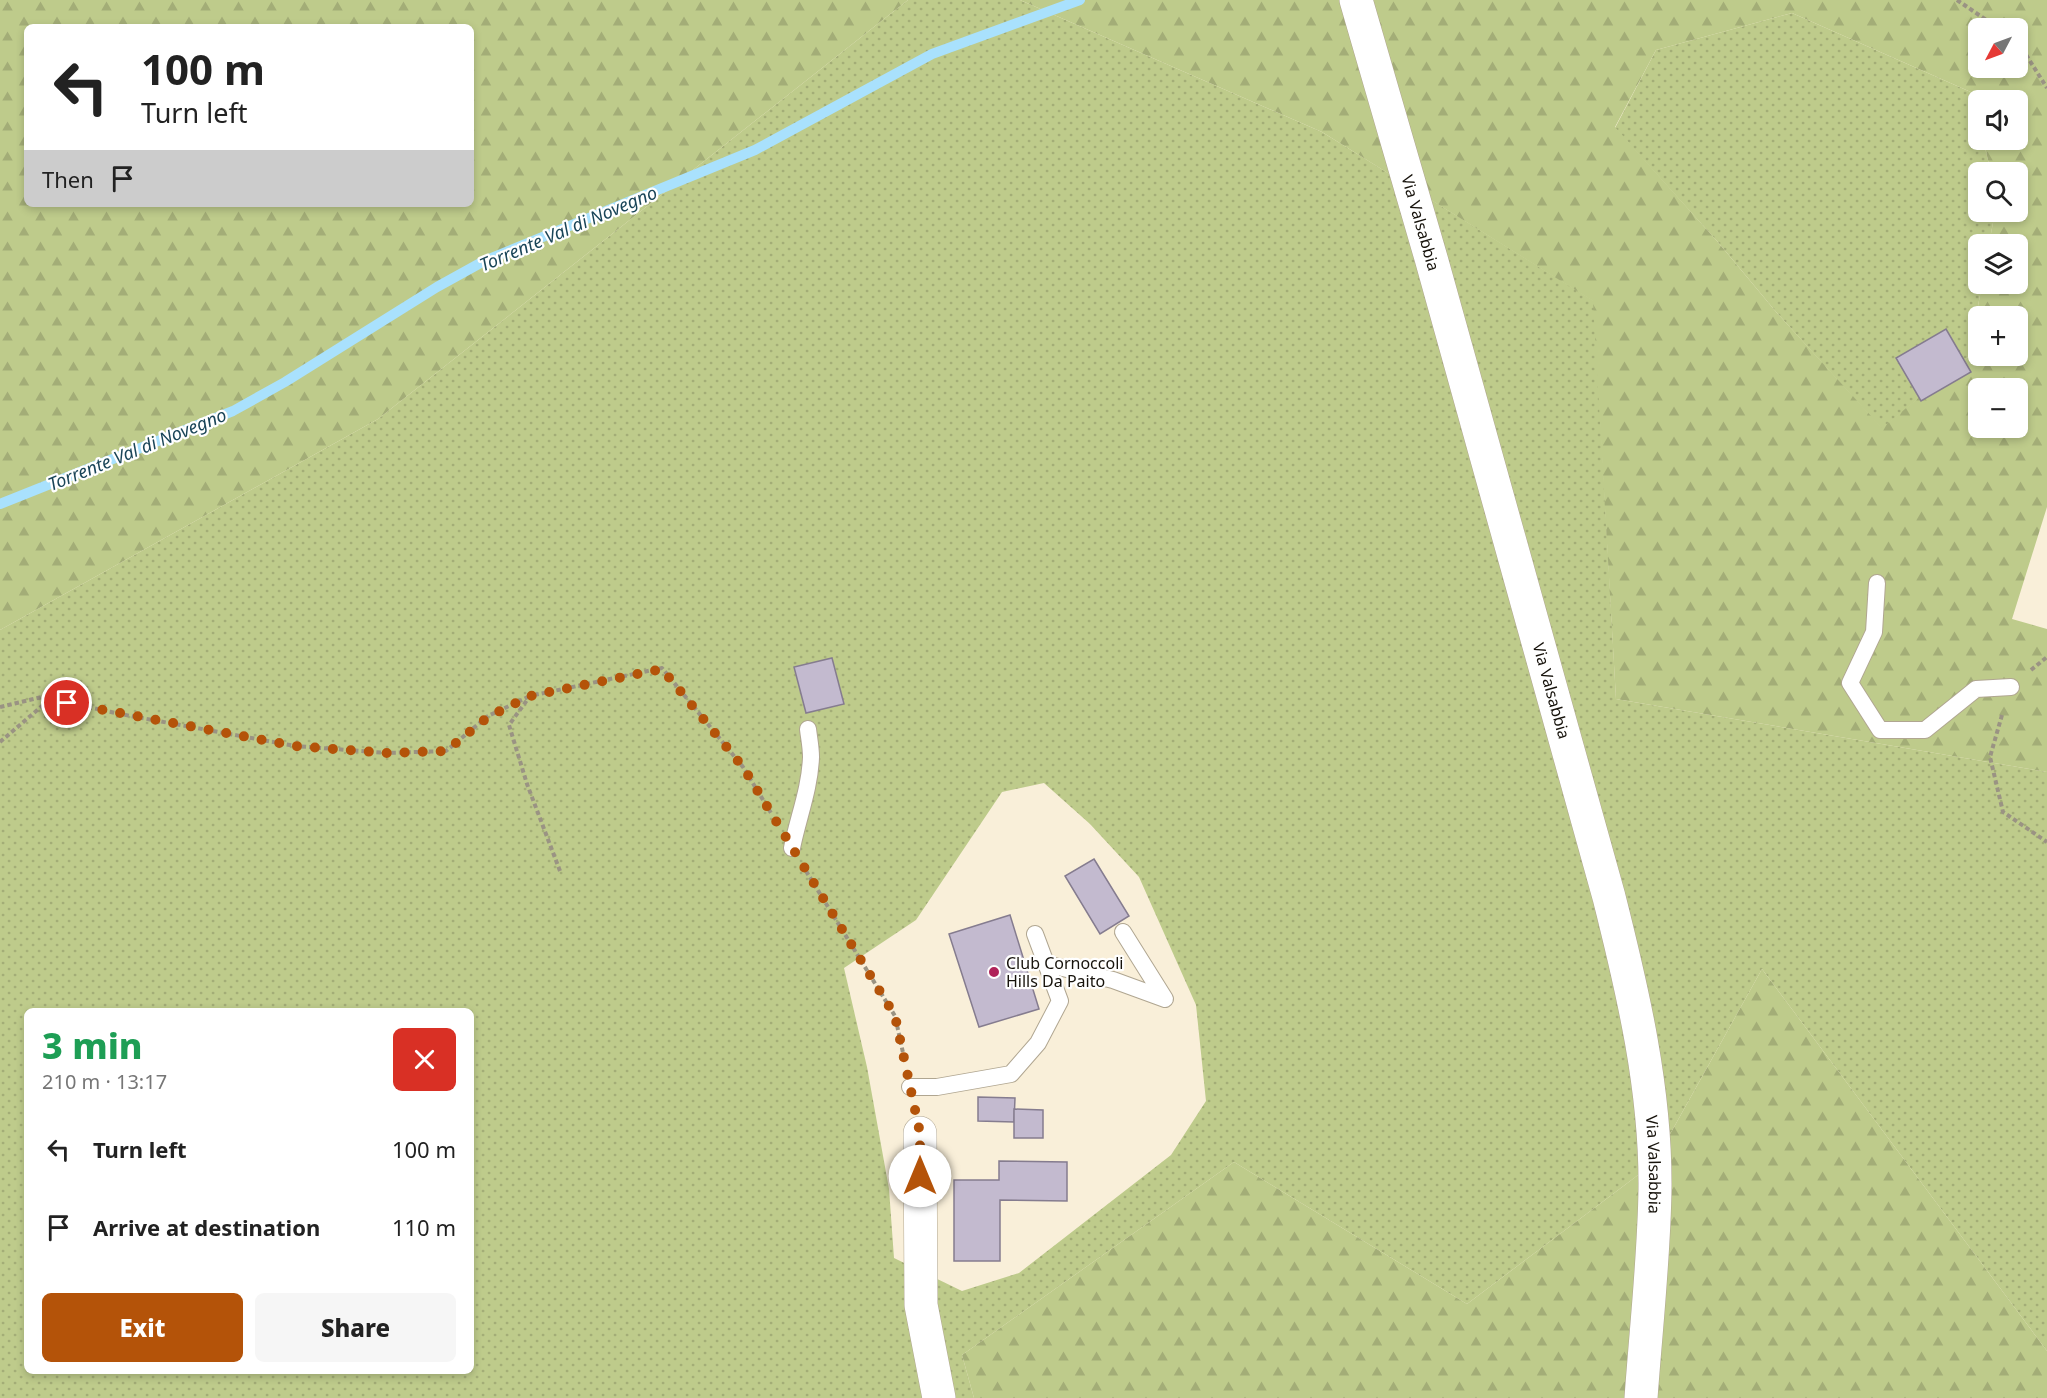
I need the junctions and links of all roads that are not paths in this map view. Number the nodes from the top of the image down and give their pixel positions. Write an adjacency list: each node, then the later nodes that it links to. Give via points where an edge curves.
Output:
1 (1356, 0): 12 (main road, Via Valsabbia, via 1633,989 1650,1100 1655,1187)
2 (1877, 583): 3 (lane, via 1874,632 1850,683 1880,730 1925,730 1976,688)
3 (2011, 687)
4 (808, 729): 5 (lane, via 808,782)
5 (792, 848)
6 (1123, 932): 8 (lane, via 1165,999 1113,980)
7 (1035, 934): 8 (lane)
8 (1046, 963): 9 (lane, via 1060,1002 1038,1043 1011,1074 936,1087)
9 (910, 1087)
10 (920, 1133): 11 (main road, via 921,1305)
11 (939, 1398)
12 (1641, 1398)

